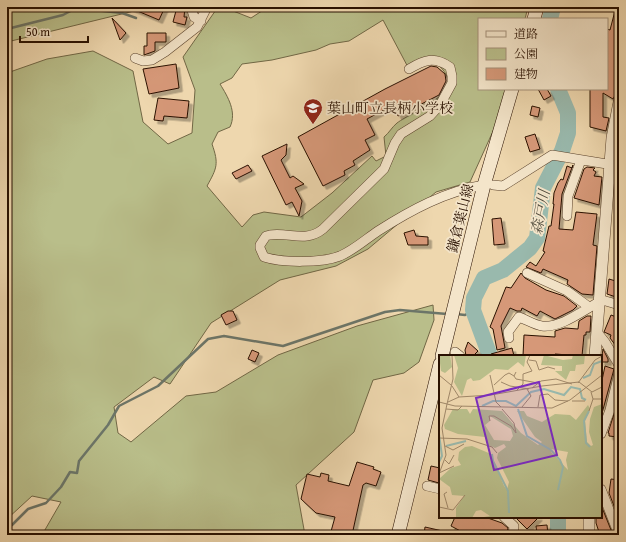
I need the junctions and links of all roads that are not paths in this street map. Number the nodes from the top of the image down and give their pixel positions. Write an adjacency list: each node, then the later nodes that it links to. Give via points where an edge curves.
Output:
1 (191, 7): 5 (street, via 194,17)
2 (207, 7): 5 (street)
3 (537, 7): 4 (main road)
4 (534, 18)
5 (201, 21): 6 (street, via 190,33 152,60 143,61)
6 (135, 58)
7 (409, 69): 12 (street, via 431,59 450,67 452,83 436,111 401,134 384,169 323,229 306,237 270,235 262,241 261,254 279,260 326,259 340,256 389,224 436,199 461,189)
8 (512, 90): 12 (main road, 鎌倉葉山線)
9 (619, 102): 11 (street, via 614,125)
10 (581, 160): 11 (street); 12 (street, via 552,155 503,186); 13 (street, via 568,196)
11 (614, 165): 15 (street)
12 (489, 185): 19 (main road, 鎌倉葉山線)
13 (567, 216)
14 (527, 273): 15 (street)
15 (596, 303): 16 (street); 17 (street); 18 (street, via 550,326 540,326 520,316 508,332)
16 (619, 305)
17 (597, 332): 20 (street); 21 (street)
18 (509, 338)
19 (442, 355)
20 (595, 355)
21 (619, 365)
22 (439, 368): 31 (main road)
23 (619, 373): 24 (street)
24 (602, 431)
25 (427, 486): 26 (street)
26 (439, 489)
27 (602, 491): 30 (street)
28 (505, 518): 32 (street, via 514,526)
29 (589, 518): 33 (street)
30 (618, 531)
31 (398, 535)
32 (513, 535)
33 (589, 535)

